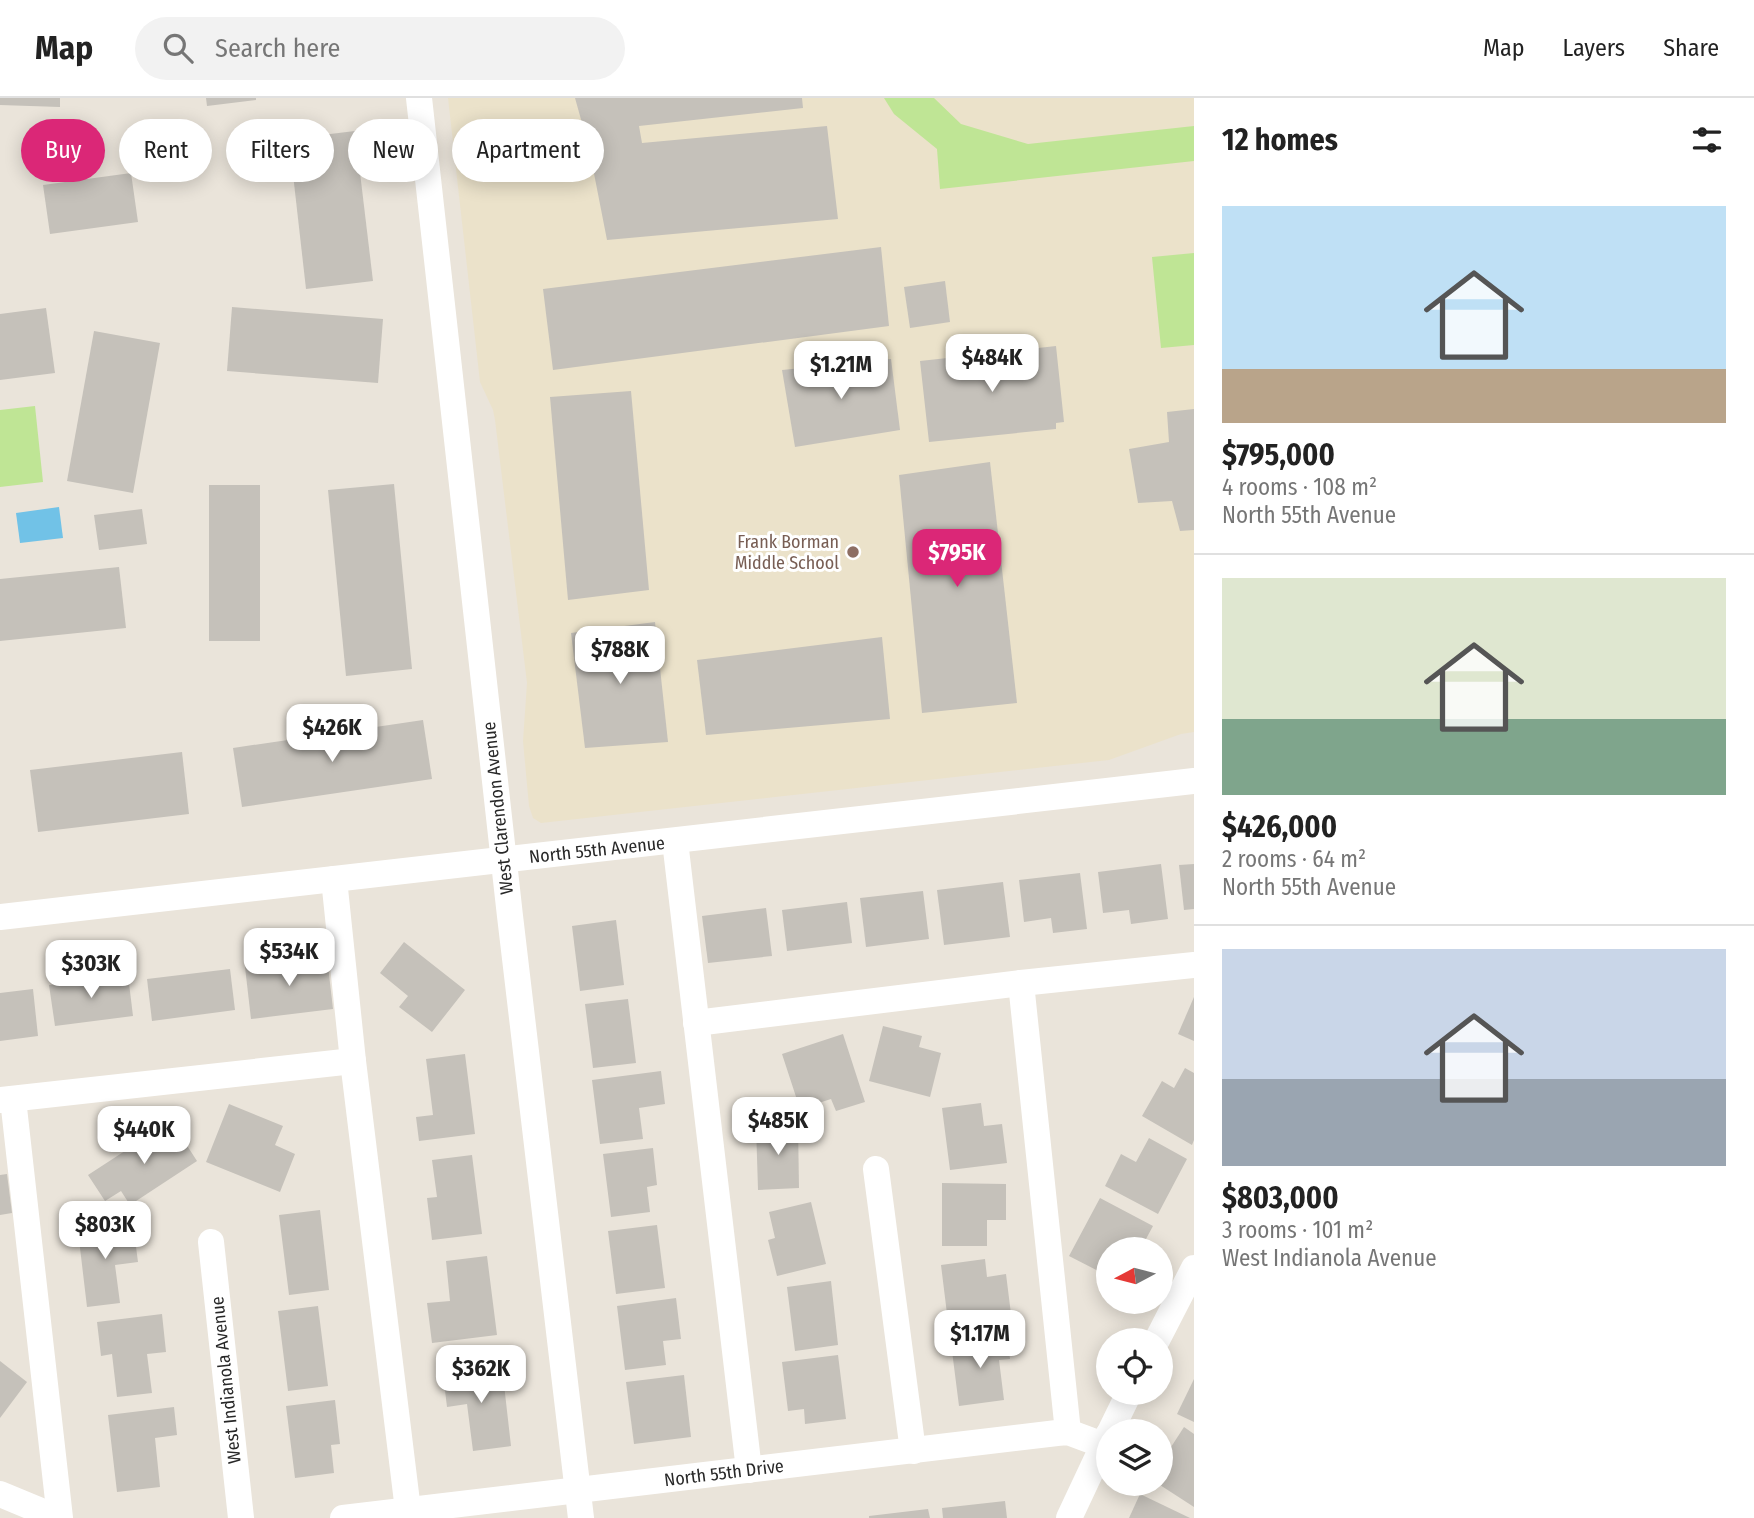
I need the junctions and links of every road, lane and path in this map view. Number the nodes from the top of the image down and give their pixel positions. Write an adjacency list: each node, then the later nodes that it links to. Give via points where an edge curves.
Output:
1 (419, 98): 4 (street, West Clarendon Avenue)
2 (1194, 781): 3 (street, North 55th Avenue)
3 (675, 841): 4 (street, North 55th Avenue); 9 (street)
4 (505, 861): 5 (street, North 55th Avenue); 21 (street, West Clarendon Avenue)
5 (334, 880): 6 (street, North 55th Avenue); 10 (street)
6 (0, 917)
7 (1194, 965): 8 (street)
8 (1021, 983): 9 (street); 16 (street)
9 (696, 1023): 20 (street)
10 (353, 1061): 11 (street); 23 (street)
11 (7, 1100): 24 (street)
12 (876, 1168): 18 (street)
13 (211, 1242): 25 (street, West Indianola Avenue)
14 (1194, 1268): 15 (street)
15 (1163, 1328)
16 (1068, 1432): 17 (street, North 55th Drive); 18 (street, North 55th Drive)
17 (1096, 1436)
18 (913, 1451): 20 (street, North 55th Drive)
19 (1096, 1460): 28 (street)
20 (749, 1470): 21 (street, North 55th Drive)
21 (578, 1490): 23 (street, North 55th Drive); 27 (street, West Clarendon Avenue)
22 (0, 1494): 24 (street)
23 (408, 1510): 26 (street, North 55th Drive)
24 (59, 1518)
25 (241, 1518)
26 (343, 1518)
27 (581, 1518)
28 (1069, 1518)

